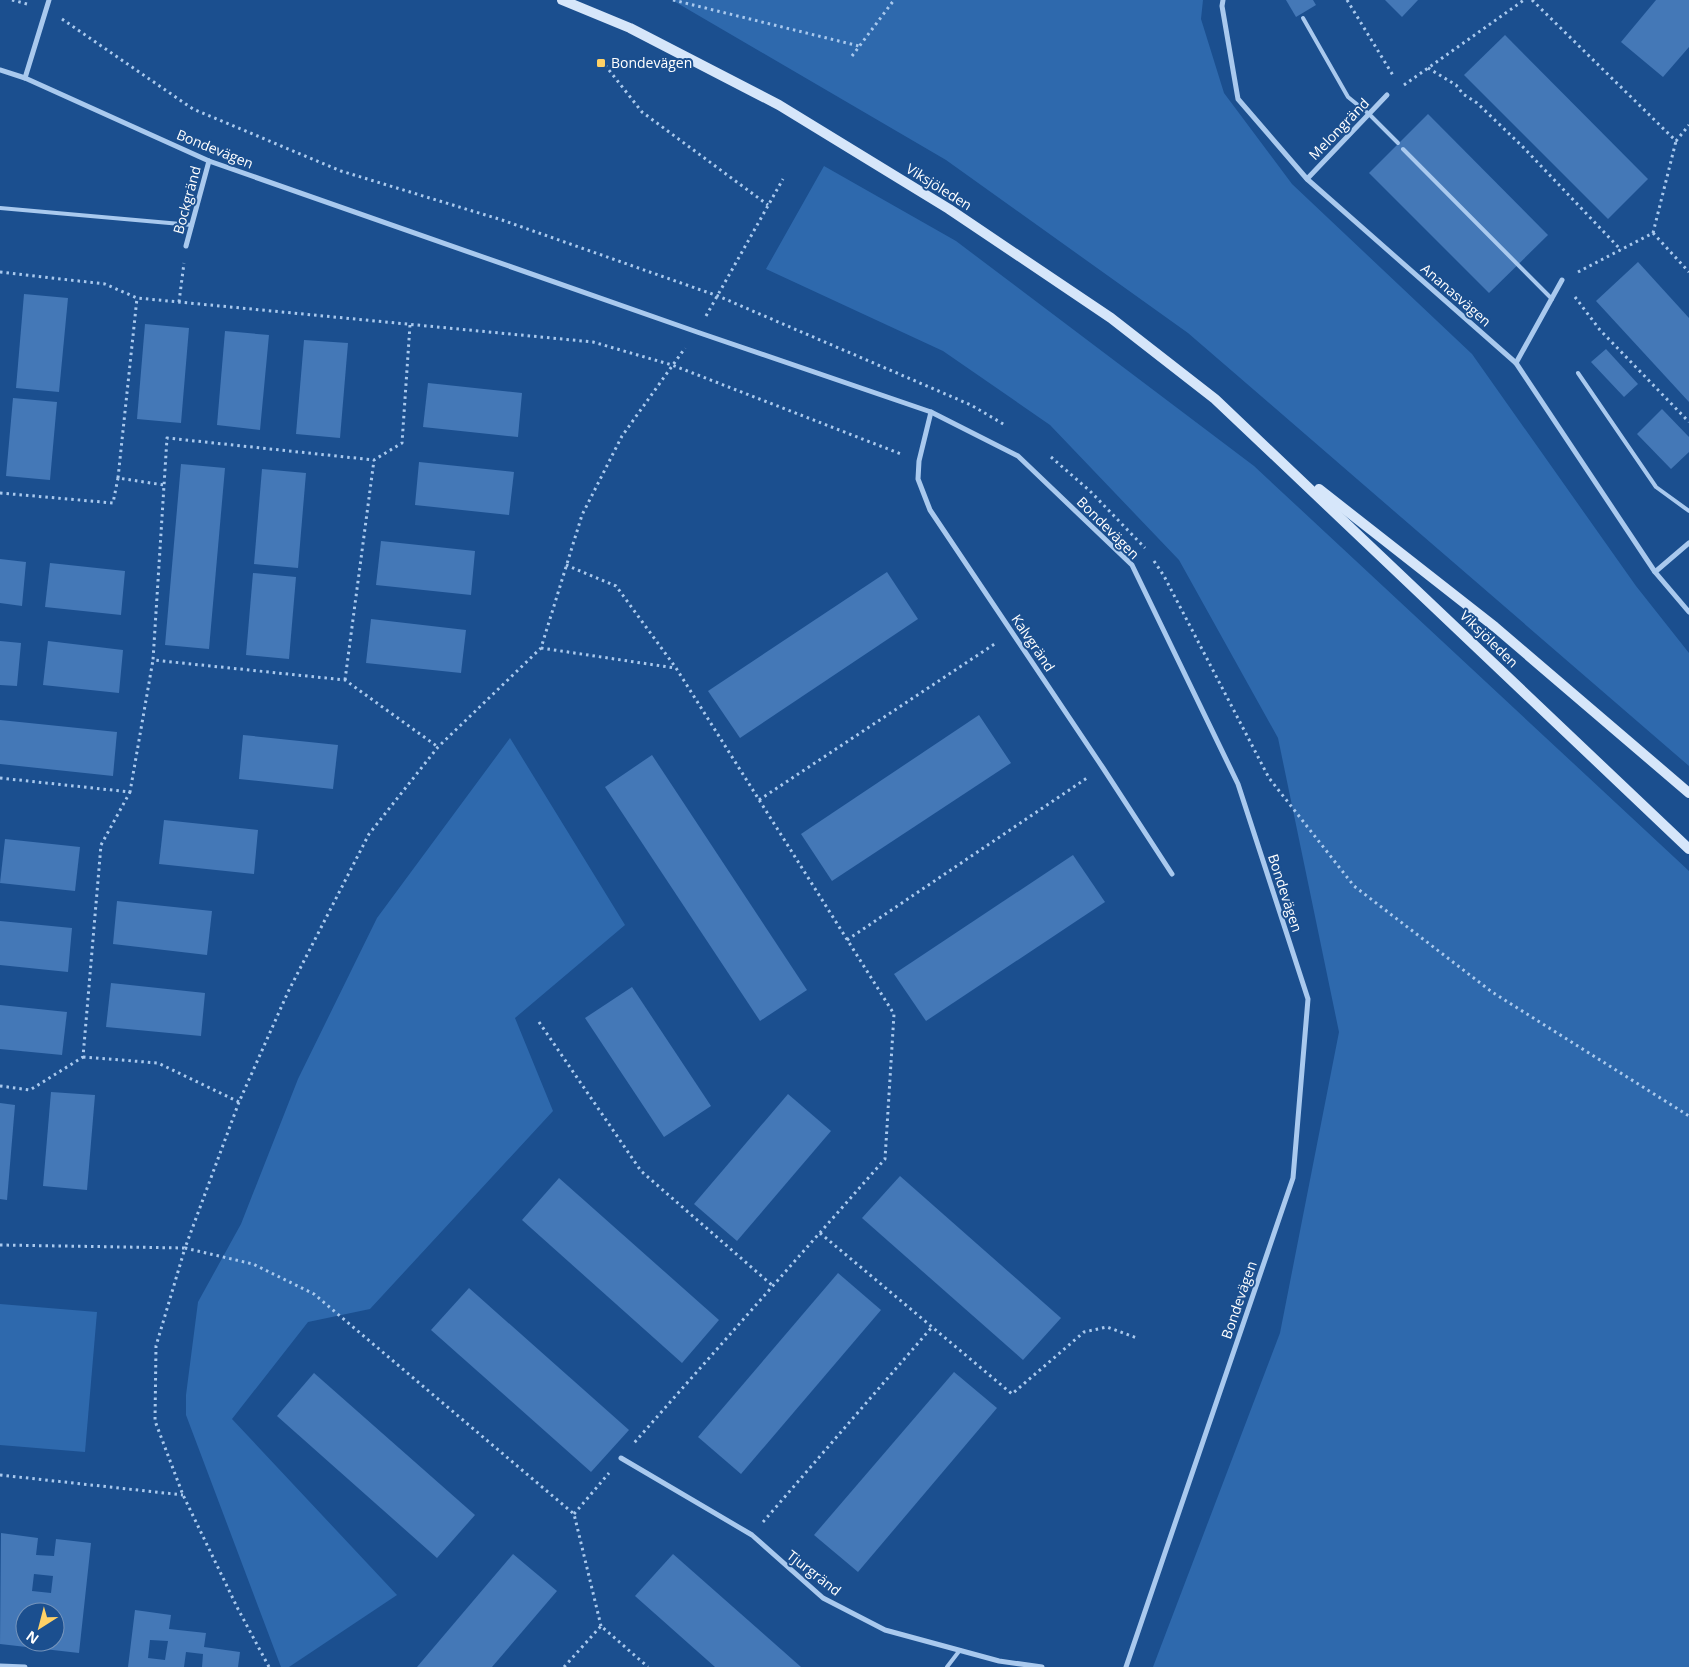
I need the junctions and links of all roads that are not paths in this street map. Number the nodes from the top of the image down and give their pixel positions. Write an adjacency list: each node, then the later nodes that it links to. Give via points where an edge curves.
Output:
1 (49, 0): 6 (street)
2 (562, 0): 21 (main road, Viksjöleden, via 630,28 780,104 949,209 1110,318 1215,399)
3 (1224, 0): 12 (street, Ananasvägen, via 1222,6 1238,99)
4 (1302, 18): 8 (lane, via 1348,97)
5 (0, 70): 6 (street, Bondevägen)
6 (24, 78): 11 (street, Bondevägen)
7 (1387, 95): 8 (street, Melongränd)
8 (1369, 114): 9 (lane); 12 (street, Melongränd)
9 (1398, 143)
10 (1403, 149): 17 (lane)
11 (209, 160): 14 (street, Bockgränd); 20 (street, Bondevägen)
12 (1307, 179): 18 (street, Ananasvägen)
13 (0, 208): 14 (lane)
14 (192, 225): 15 (street, Bockgränd)
15 (186, 246)
16 (1562, 280): 17 (street)
17 (1552, 299): 18 (street)
18 (1516, 363): 24 (street, Ananasvägen)
19 (1578, 373): 22 (lane, via 1656,487)
20 (931, 412): 28 (street, Kalvgränd, via 918,478 930,510); 35 (street, Bondevägen, via 1018,456 1132,565 1238,784 1308,999 1293,1178)
21 (1270, 449): 26 (main road, Viksjöleden, via 1495,627); 27 (main road, Viksjöleden)
22 (1689, 511)
23 (1689, 543): 24 (street)
24 (1655, 572): 25 (street, Ananasvägen)
25 (1689, 612)
26 (1689, 793)
27 (1689, 849)
28 (1172, 874)
29 (621, 1458): 30 (street, Tjurgränd, via 752,1535 823,1598 885,1630)
30 (960, 1650): 33 (lane); 34 (street, Tjurgränd, via 999,1661)
31 (0, 1666): 32 (street)
32 (26, 1667)
33 (947, 1667)
34 (1042, 1667)
35 (1126, 1667)

